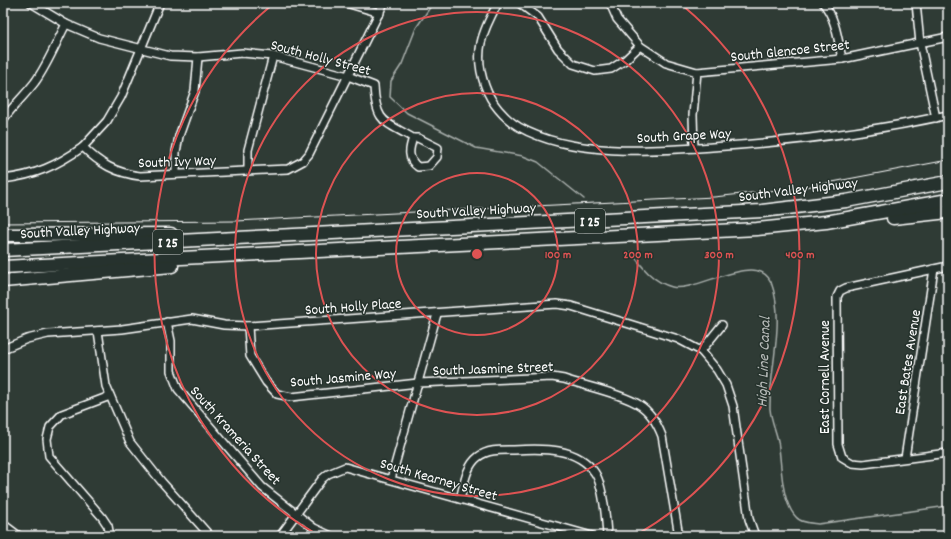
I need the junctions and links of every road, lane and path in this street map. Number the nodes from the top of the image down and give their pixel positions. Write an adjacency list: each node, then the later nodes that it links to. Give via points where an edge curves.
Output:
1 (31, 3): 11 (street, South Holly Street)
2 (160, 3): 15 (street)
3 (346, 3): 10 (street)
4 (384, 3): 10 (street)
5 (498, 3): 26 (street, South Grape Way, via 484,28 480,44 480,69 490,96 506,117 528,131 569,143 606,149)
6 (519, 3): 14 (street, via 538,17 558,50 573,64 595,71 610,69)
7 (610, 3): 14 (street, South Glencoe Street, via 617,19)
8 (823, 3): 18 (street, via 833,20)
9 (916, 3): 13 (street)
10 (380, 13): 20 (street)
11 (66, 24): 15 (street, South Holly Street, via 99,38); 23 (street, via 35,82)
12 (948, 37): 13 (street, South Glencoe Street)
13 (920, 43): 18 (street, South Glencoe Street); 22 (street)
14 (640, 46): 19 (street, South Glencoe Street, via 666,63)
15 (141, 48): 17 (street, South Holly Street, via 170,56); 25 (street, via 121,97 107,121)
16 (273, 56): 17 (street, South Holly Street, via 236,53); 20 (street, South Holly Street); 27 (street, via 248,150)
17 (198, 57): 28 (street, via 195,91 179,136)
18 (842, 59): 19 (street, South Glencoe Street)
19 (697, 72): 26 (street, via 693,115)
20 (348, 76): 24 (street, South Holly Street, via 374,86 377,110 382,119 393,129); 27 (street, South Ivy Way, via 309,154 288,169)
21 (948, 115): 22 (street, South Grape Way)
22 (936, 118): 26 (street, South Grape Way, via 805,140)
23 (3, 120)
24 (413, 138): 24 (street, South Holly Street, via 438,148 437,157 429,166 418,167 411,159 410,148)
25 (83, 147): 28 (street, South Ivy Way, via 101,163 119,172 140,176); 30 (street, via 54,166 21,177)
26 (694, 148)
27 (248, 171): 28 (street, South Ivy Way)
28 (176, 174)
29 (948, 174): 33 (highway)
30 (3, 179)
31 (948, 182): 33 (highway, South Valley Highway / I 25)
32 (948, 200): 35 (highway, I 25)
33 (846, 201): 36 (highway, South Valley Highway / I 25, via 704,215)
34 (948, 212): 35 (highway, via 901,218)
35 (826, 222): 39 (highway, I 25, via 698,233)
36 (333, 233): 37 (highway); 38 (highway, South Valley Highway / I 25)
37 (3, 235)
38 (3, 250)
39 (252, 255): 41 (highway, I 25); 43 (highway, via 76,276)
40 (948, 266): 42 (street)
41 (3, 267)
42 (934, 270): 54 (street, East Bates Avenue); 54 (street, East Cornell Avenue, via 846,288 838,294 840,453 844,459 860,464)
43 (3, 281)
44 (437, 314): 47 (street, South Holly Place); 50 (street, South Holly Place, via 557,304 678,339); 51 (street)
45 (167, 322): 47 (street, South Holly Place, via 192,318); 48 (street, South Holly Place); 57 (street, South Krameria Street, via 171,341 171,371 178,388 262,487)
46 (722, 325): 50 (street)
47 (248, 326): 51 (street, South Jasmine Way, via 250,356 266,382 277,394 292,397)
48 (98, 331): 49 (street, South Holly Place, via 48,334); 52 (street, via 102,368)
49 (3, 349)
50 (701, 351): 67 (street, South Holly Place, via 717,370 729,391 749,519)
51 (418, 383): 55 (street); 66 (street, South Jasmine Street, via 552,377 638,404 649,413 662,436)
52 (110, 396): 60 (street, via 62,414 50,427 47,438 49,456 102,517 108,526); 61 (street, via 130,442)
53 (948, 453): 54 (street)
54 (905, 458)
55 (391, 479): 56 (street, South Kearney Street); 57 (street, South Kearney Street, via 345,467 337,469 322,479)
56 (460, 499): 64 (street, South Kearney Street); 65 (street, via 468,471 475,460 484,454 495,451 552,449 578,458 594,472 600,486)
57 (297, 513): 62 (street, South Kearney Street); 63 (street, South Krameria Street, via 314,528)
58 (3, 524): 59 (street)
59 (19, 536)
60 (110, 536)
61 (210, 536)
62 (280, 536)
63 (331, 536)
64 (592, 536)
65 (607, 536)
66 (679, 536)
67 (755, 536)

